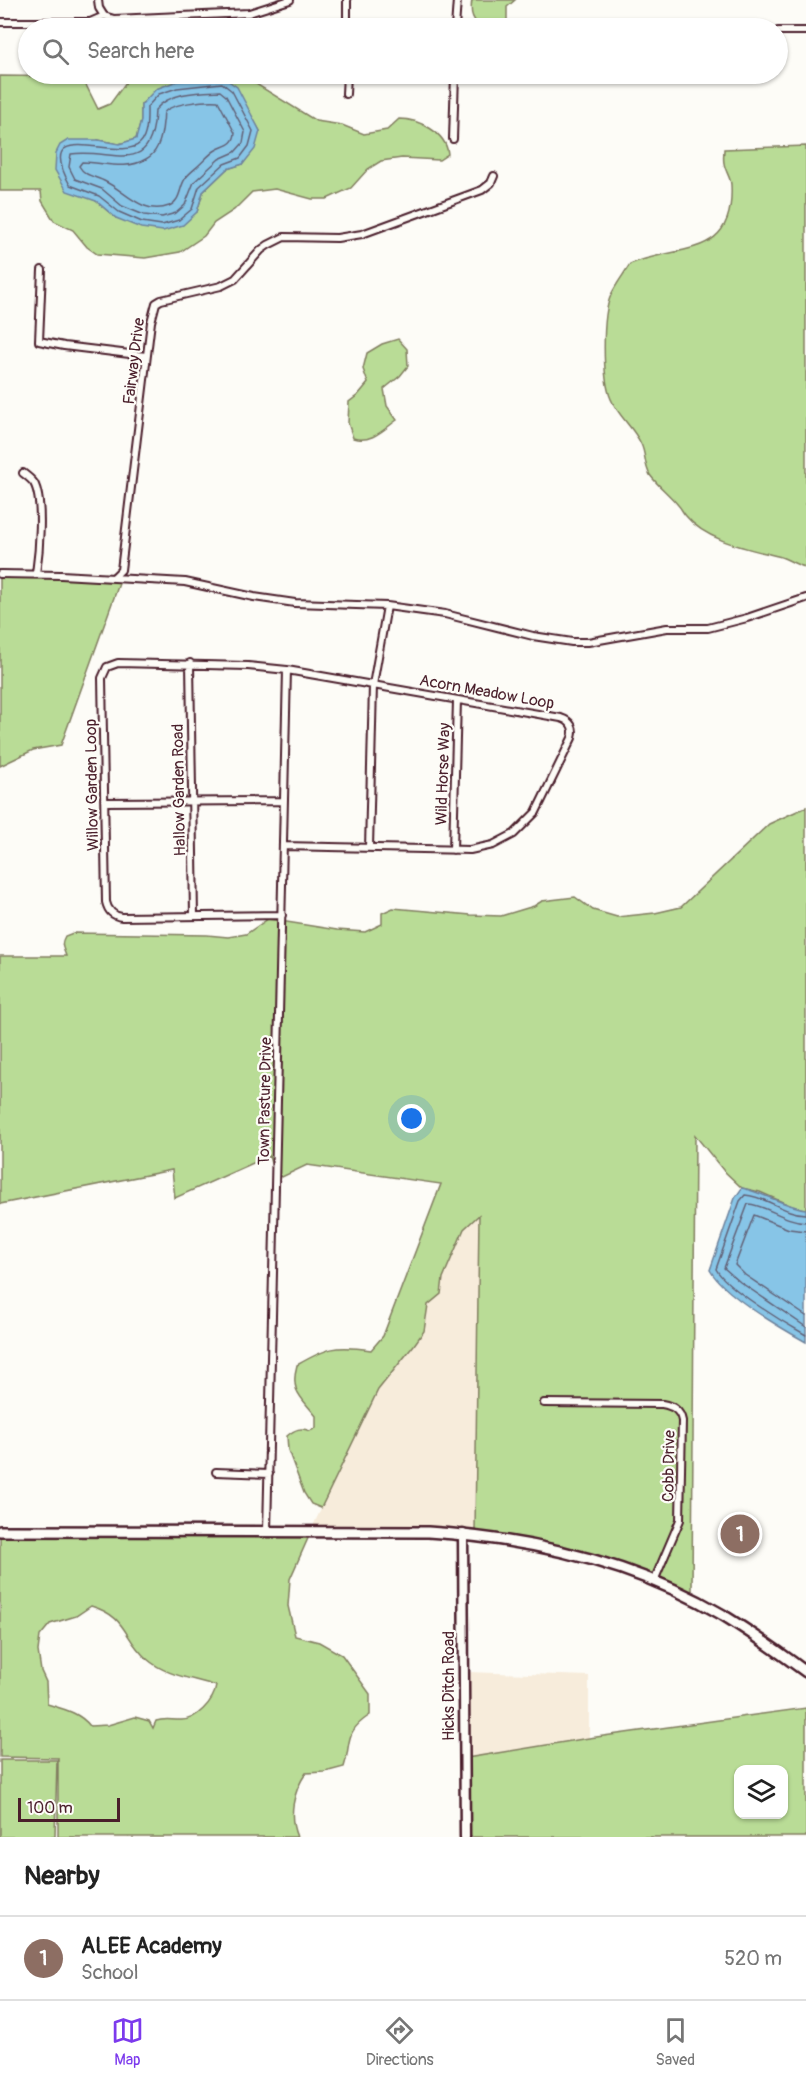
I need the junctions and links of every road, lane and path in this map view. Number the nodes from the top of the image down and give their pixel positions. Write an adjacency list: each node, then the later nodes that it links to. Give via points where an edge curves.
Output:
1 (98, 0): 5 (street)
2 (290, 0): 9 (street, via 249,13)
3 (347, 0): 10 (street)
4 (457, 0): 11 (street)
5 (104, 16): 6 (street); 7 (street); 8 (street)
6 (99, 18)
7 (101, 18)
8 (111, 18)
9 (136, 18)
10 (347, 18)
11 (456, 18)
12 (0, 22): 13 (street)
13 (18, 22)
14 (788, 31): 15 (street)
15 (806, 31)
16 (346, 84): 18 (street)
17 (456, 84): 19 (street)
18 (346, 94)
19 (453, 139)
20 (494, 176): 22 (street, Fairway Drive, via 482,190 362,234 348,238 276,240 261,250 235,279 156,303)
21 (42, 270): 22 (street, via 39,341)
22 (146, 356): 26 (street, Fairway Drive, via 121,570)
23 (23, 473): 25 (street, via 33,481 39,503)
24 (0, 574): 25 (street)
25 (36, 574): 26 (street)
26 (113, 577): 28 (street, via 201,584 295,603)
27 (806, 598): 28 (street, via 708,628 667,628 588,642 533,636 445,614)
28 (387, 606): 31 (street)
29 (190, 663): 30 (street, Willow Garden Loop); 33 (street, Hallow Garden Road); 35 (street, Willow Garden Loop, via 118,663 105,669)
30 (287, 670): 31 (street, Acorn Meadow Loop); 34 (street, Town Pasture Drive)
31 (373, 685): 32 (street, Acorn Meadow Loop); 37 (street)
32 (457, 700): 38 (street, Wild Horse Way); 38 (street, Acorn Meadow Loop, via 563,718 571,724 573,733 540,806 526,824 493,845)
33 (192, 801): 34 (street); 35 (street); 40 (street, Hallow Garden Road)
34 (284, 801): 36 (street, Town Pasture Drive)
35 (105, 802): 40 (street, Willow Garden Loop, via 106,902 110,911 122,917)
36 (283, 846): 37 (street, Acorn Meadow Loop); 39 (street, Town Pasture Drive)
37 (369, 848): 38 (street, Acorn Meadow Loop)
38 (453, 850)
39 (282, 915): 40 (street, Willow Garden Loop); 43 (street, Town Pasture Drive)
40 (194, 916)
41 (544, 1403): 47 (street, Cobb Drive, via 662,1404 679,1412 680,1520)
42 (216, 1472): 43 (street)
43 (269, 1474): 45 (street, Town Pasture Drive)
44 (0, 1531): 45 (main road)
45 (267, 1532): 46 (main road)
46 (463, 1534): 47 (main road, via 570,1553); 49 (street, Hicks Ditch Road)
47 (654, 1581): 48 (main road, via 723,1615)
48 (806, 1672)
49 (465, 1837)

